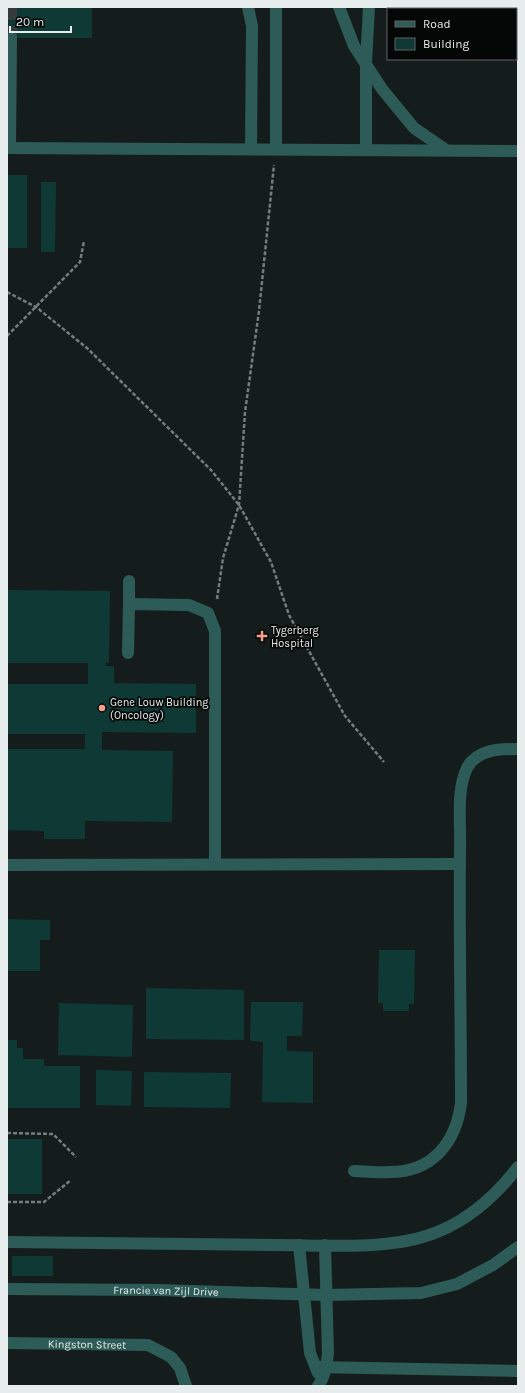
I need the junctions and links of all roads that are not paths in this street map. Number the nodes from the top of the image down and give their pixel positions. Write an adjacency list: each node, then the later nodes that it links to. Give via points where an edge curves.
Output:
1 (248, 7): 8 (street, via 252,26)
2 (276, 7): 9 (street)
3 (339, 7): 6 (street, via 354,46)
4 (369, 7): 6 (street)
5 (11, 38): 7 (street)
6 (366, 63): 10 (street); 11 (street, via 382,89 414,128)
7 (8, 148): 8 (street)
8 (251, 149): 9 (street)
9 (276, 149): 10 (street)
10 (366, 149): 11 (street)
11 (446, 150): 12 (street)
12 (518, 151)
13 (129, 581): 14 (street)
14 (129, 604): 15 (street); 17 (street, via 189,605 208,614 215,632)
15 (128, 653)
16 (518, 749): 18 (street, via 484,752 468,767 462,780)
17 (215, 864): 18 (street); 19 (street)
18 (460, 864): 21 (street, via 459,1120 452,1137 442,1151 427,1163 392,1172)
19 (7, 865)
20 (518, 1167): 24 (street, via 489,1200 464,1219 440,1231 397,1243)
21 (354, 1171)
22 (7, 1242): 23 (street)
23 (299, 1245): 24 (street); 27 (street)
24 (325, 1245): 28 (street)
25 (518, 1247): 28 (street, Francie van Zijl Drive, via 493,1265 457,1284 439,1290 414,1294)
26 (7, 1289): 27 (street, Francie van Zijl Drive)
27 (304, 1294): 28 (street, Francie van Zijl Drive); 30 (street, via 310,1353)
28 (325, 1295): 30 (street, via 328,1353)
29 (7, 1343): 33 (street, Kingston Street, via 141,1344 154,1347 166,1353 180,1368)
30 (321, 1367): 31 (street); 32 (street)
31 (518, 1371)
32 (320, 1384)
33 (186, 1386)

